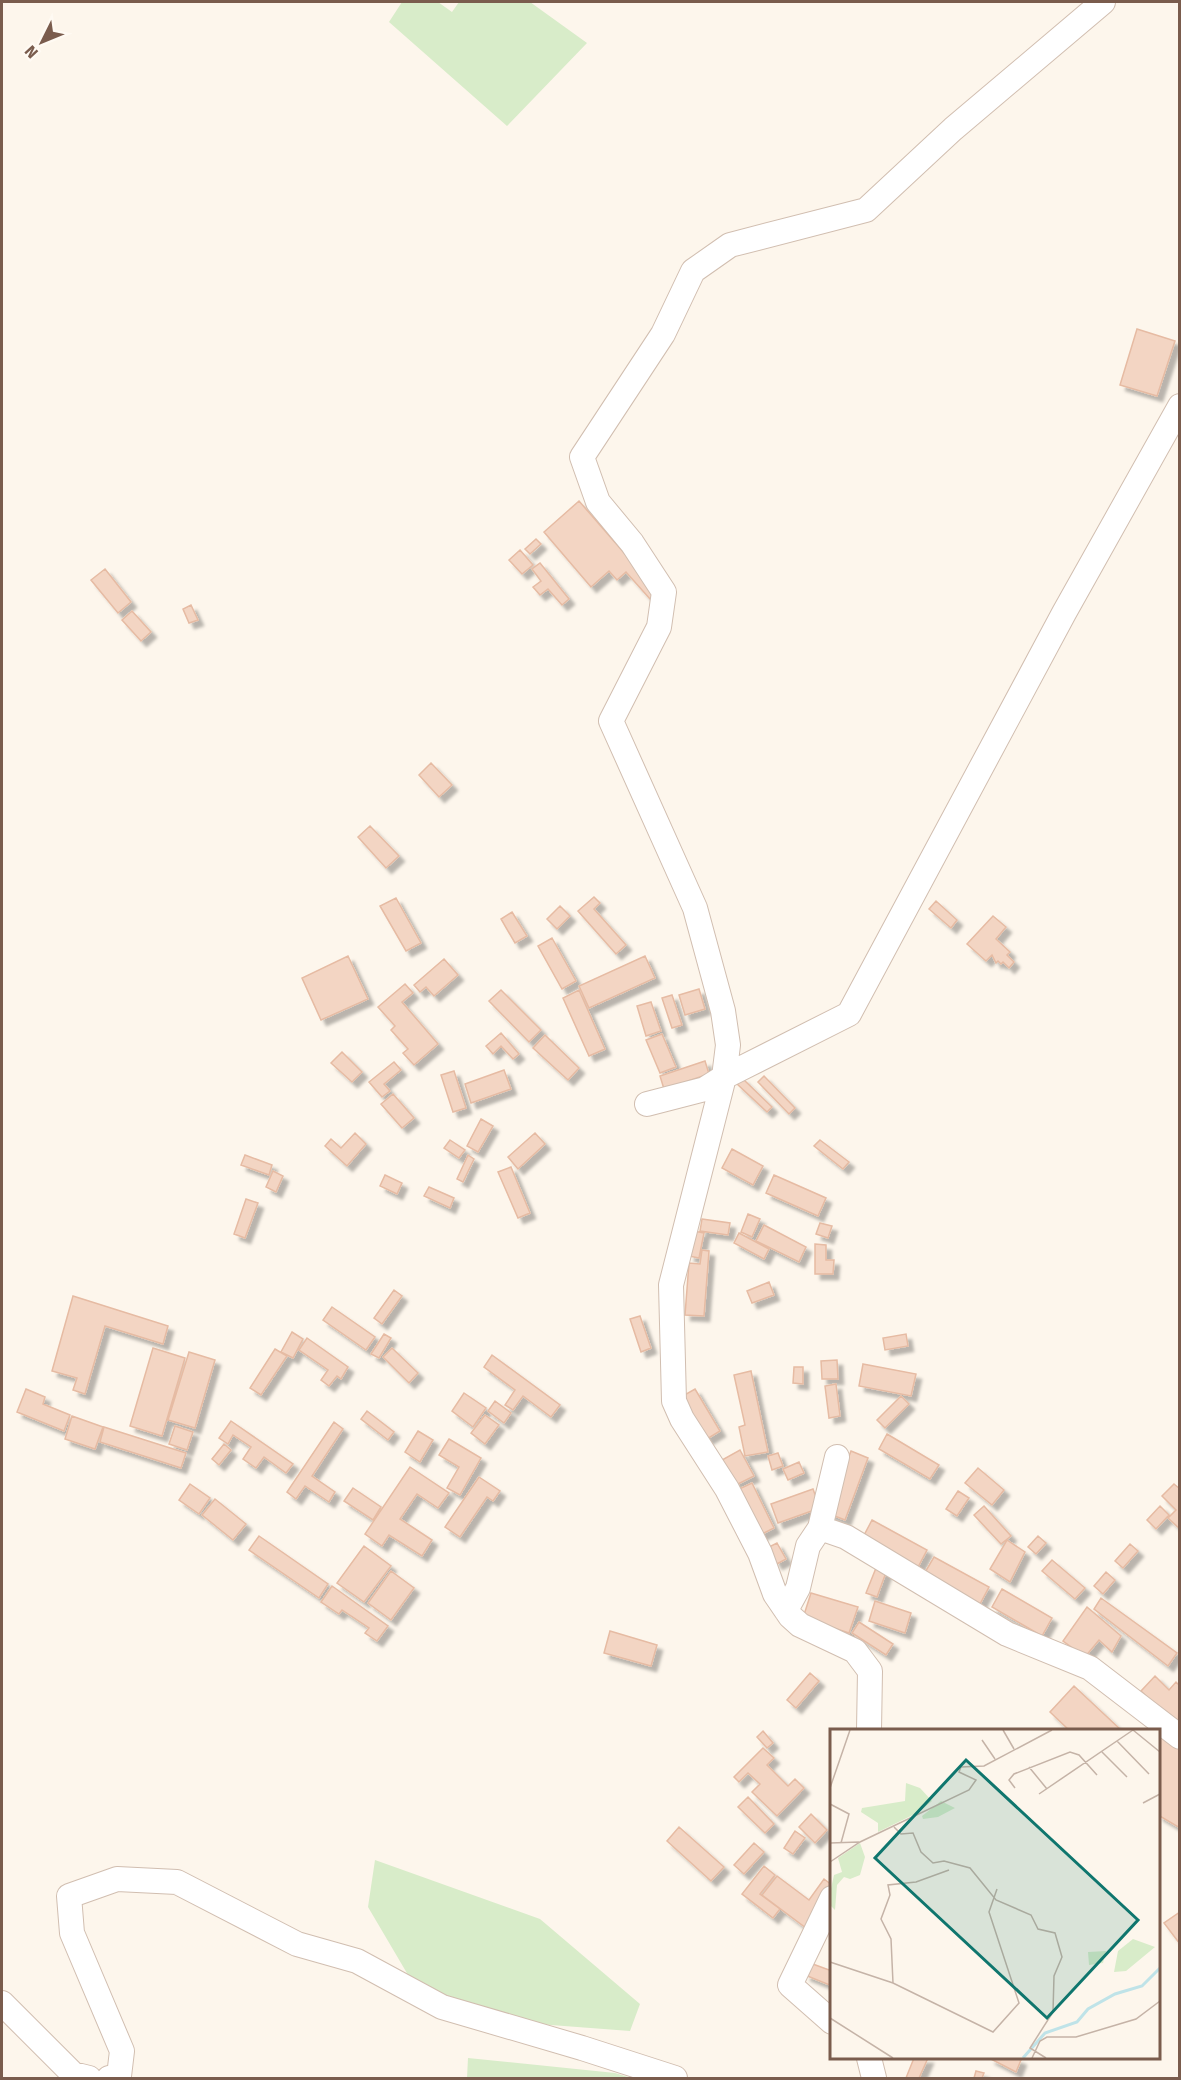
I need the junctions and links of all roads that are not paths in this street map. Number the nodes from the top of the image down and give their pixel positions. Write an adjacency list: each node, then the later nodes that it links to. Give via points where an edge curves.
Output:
1 (1103, 2): 3 (street, via 952,129 866,210 730,245 693,271 663,334 582,457 598,502 632,543 664,592 659,627 611,721 695,908 723,1011 728,1045)
2 (1179, 406): 3 (street, via 849,1014)
3 (724, 1077): 4 (street, via 705,1089); 7 (street, via 671,1285 674,1401 727,1489)
4 (647, 1104)
5 (837, 1457): 6 (street)
6 (820, 1528): 7 (street, via 808,1546 798,1588); 9 (street, via 846,1538 1007,1634 1090,1668)
7 (786, 1610): 8 (street, via 800,1625 855,1651 870,1671)
8 (869, 1729)
9 (1179, 1737)
10 (830, 1900): 12 (street, via 790,1985)
11 (2, 2003): 14 (street, via 73,2074)
12 (830, 2021)
13 (869, 2059): 17 (street)
14 (88, 2079)
15 (109, 2079): 16 (street, via 119,2076 122,2051 72,1933 69,1896 117,1879 177,1882 297,1944 357,1961 442,2007)
16 (675, 2079)
17 (874, 2079)

